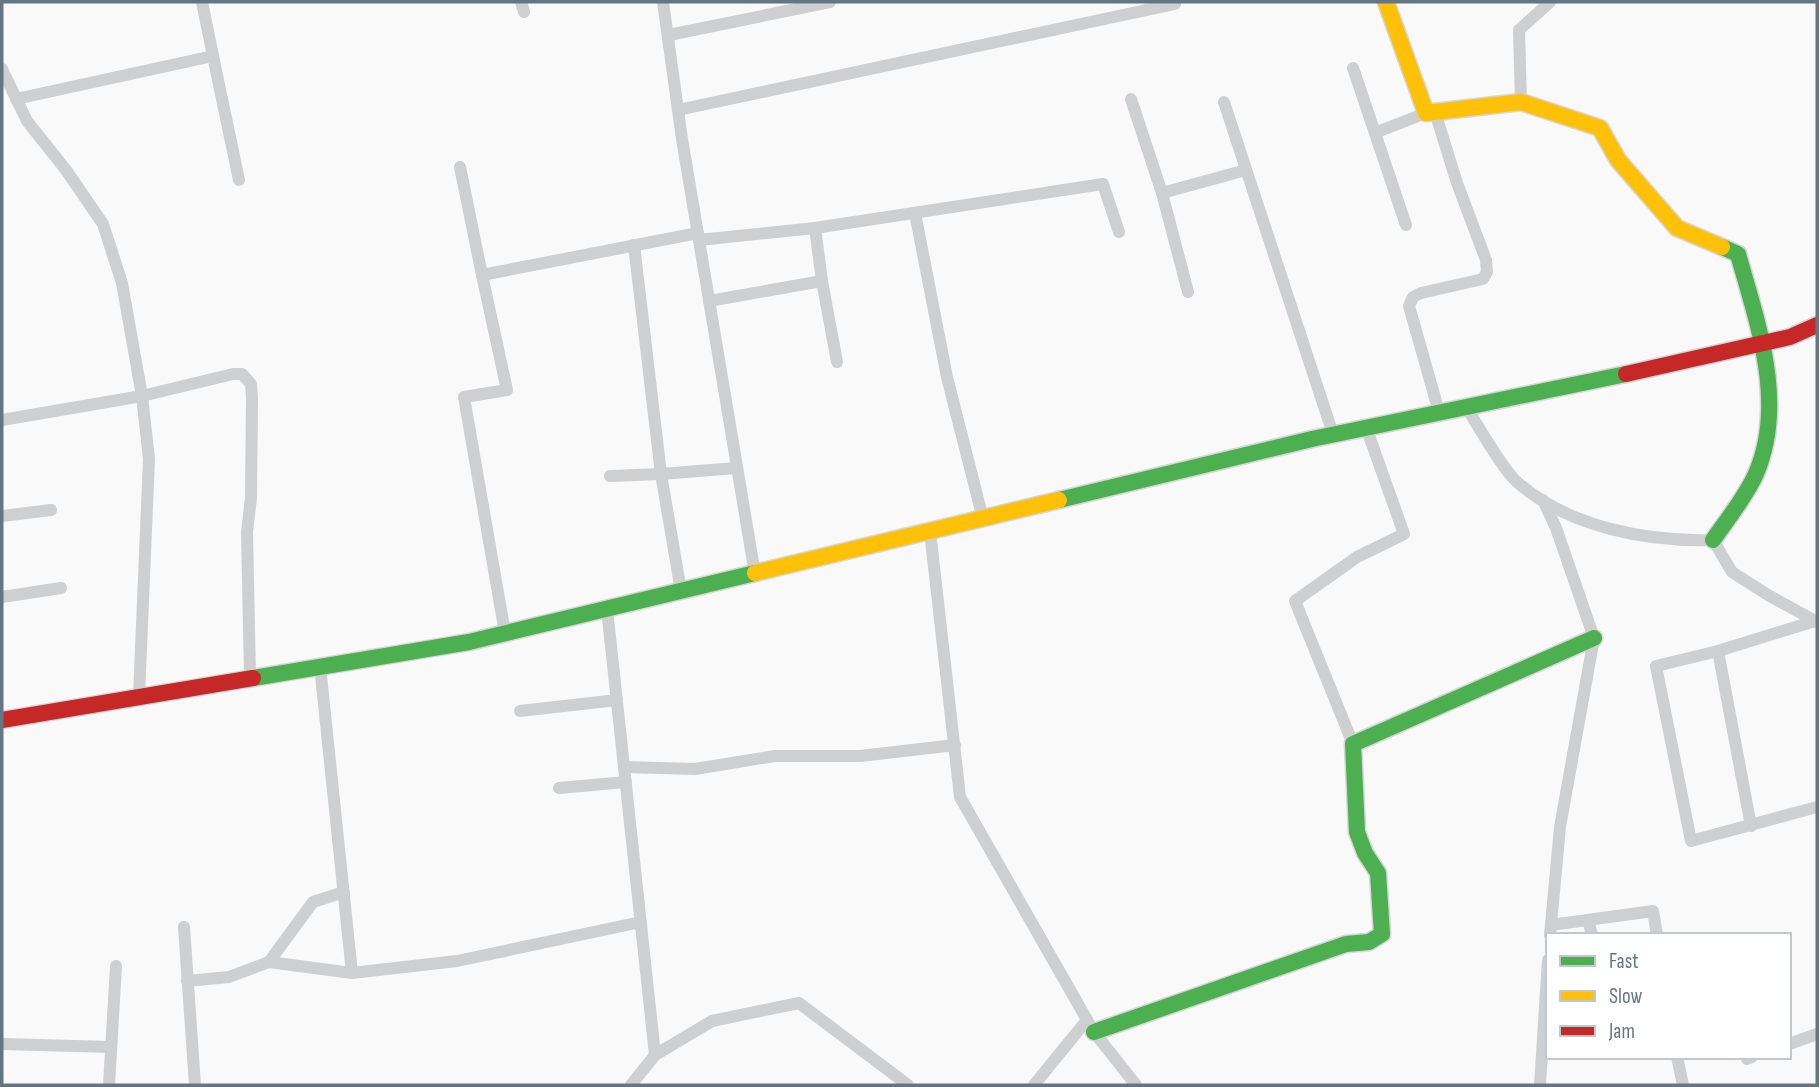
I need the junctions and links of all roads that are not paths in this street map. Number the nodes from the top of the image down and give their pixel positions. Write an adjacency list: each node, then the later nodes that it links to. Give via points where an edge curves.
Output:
1 (202, 2): 8 (street)
2 (663, 2): 7 (street)
3 (831, 2): 7 (street)
4 (1386, 2): 16 (street)
5 (1550, 2): 14 (street, via 1520,30)
6 (1175, 4): 15 (street)
7 (669, 35): 15 (street)
8 (213, 56): 11 (street); 20 (street)
9 (1353, 68): 17 (street)
10 (2, 69): 11 (street)
11 (16, 99): 35 (street, via 27,121 103,224 122,283)
12 (1131, 99): 21 (street)
13 (1224, 102): 19 (street)
14 (1521, 102): 16 (street); 33 (street, via 1600,128 1618,160 1677,228 1738,254)
15 (678, 110): 26 (street)
16 (1431, 113): 17 (street); 37 (street, via 1487,272 1483,279 1421,293 1409,306)
17 (1377, 132): 23 (street)
18 (460, 167): 28 (street)
19 (1246, 170): 21 (street); 40 (street)
20 (239, 180)
21 (1162, 193): 30 (street)
22 (915, 213): 24 (street); 25 (street, via 1103,184); 47 (street, via 947,377)
23 (1406, 225)
24 (815, 228): 26 (street); 29 (street)
25 (1119, 232)
26 (699, 237): 27 (street); 31 (street)
27 (634, 245): 28 (street); 42 (street)
28 (482, 275): 56 (street, via 507,390 464,397)
29 (822, 281): 31 (street); 34 (street)
30 (1188, 292)
31 (709, 301): 41 (street)
32 (1817, 325): 33 (street)
33 (1762, 344): 36 (street); 49 (street, via 1769,391 1766,441 1755,476)
34 (838, 362)
35 (142, 396): 38 (street); 60 (street, via 233,373 242,374 251,384); 61 (street, via 149,459)
36 (1466, 407): 37 (street); 44 (street, via 1515,481)
37 (1439, 412): 39 (street)
38 (2, 420)
39 (1366, 427): 40 (street); 65 (street, via 1404,534 1357,557 1295,601)
40 (1333, 434): 47 (street)
41 (736, 468): 42 (street); 50 (street)
42 (661, 474): 43 (street); 52 (street)
43 (610, 477)
44 (1543, 500): 49 (street, via 1608,528 1690,541); 57 (street)
45 (51, 510): 46 (street)
46 (2, 516)
47 (983, 519): 48 (street)
48 (930, 531): 50 (street); 66 (street)
49 (1713, 540): 55 (street, via 1732,572)
50 (755, 574): 52 (street)
51 (61, 588): 53 (street)
52 (681, 591): 54 (street)
53 (2, 597)
54 (607, 609): 56 (street); 62 (street)
55 (1816, 621): 58 (street)
56 (505, 633): 59 (street)
57 (1594, 638): 65 (street); 76 (street, via 1560,827)
58 (1718, 651): 71 (street); 71 (street, via 1656,666 1691,841)
59 (320, 666): 60 (street); 72 (street)
60 (250, 677): 61 (street)
61 (139, 696): 64 (street)
62 (617, 700): 63 (street); 67 (street)
63 (520, 711)
64 (2, 720)
65 (1353, 744): 84 (street, via 1357,832 1378,873 1382,934 1369,942 1346,944)
66 (955, 745): 67 (street, via 860,756 775,756 695,769); 84 (street, via 960,797)
67 (624, 767): 68 (street)
68 (626, 782): 69 (street); 74 (street)
69 (559, 788)
70 (1817, 807): 71 (street)
71 (1751, 826)
72 (344, 892): 79 (street, via 313,902); 81 (street)
73 (1588, 920): 76 (street); 77 (street); 78 (street, via 1653,911)
74 (641, 922): 81 (street, via 457,961); 89 (street)
75 (184, 927): 82 (street)
76 (1551, 930)
77 (1591, 933)
78 (1657, 933)
79 (269, 962): 81 (street); 82 (street, via 229,978)
80 (116, 967): 88 (street)
81 (352, 973)
82 (187, 981): 92 (street)
83 (1546, 991): 97 (street)
84 (1090, 1026): 95 (street); 96 (street)
85 (1817, 1034): 86 (street)
86 (1791, 1043)
87 (2, 1044): 88 (street)
88 (111, 1047): 91 (street)
89 (656, 1055): 93 (street); 94 (street, via 712,1021 799,1003)
90 (1677, 1059): 98 (street)
91 (109, 1085)
92 (195, 1085)
93 (631, 1085)
94 (908, 1085)
95 (1034, 1085)
96 (1136, 1085)
97 (1540, 1085)
98 (1683, 1085)

